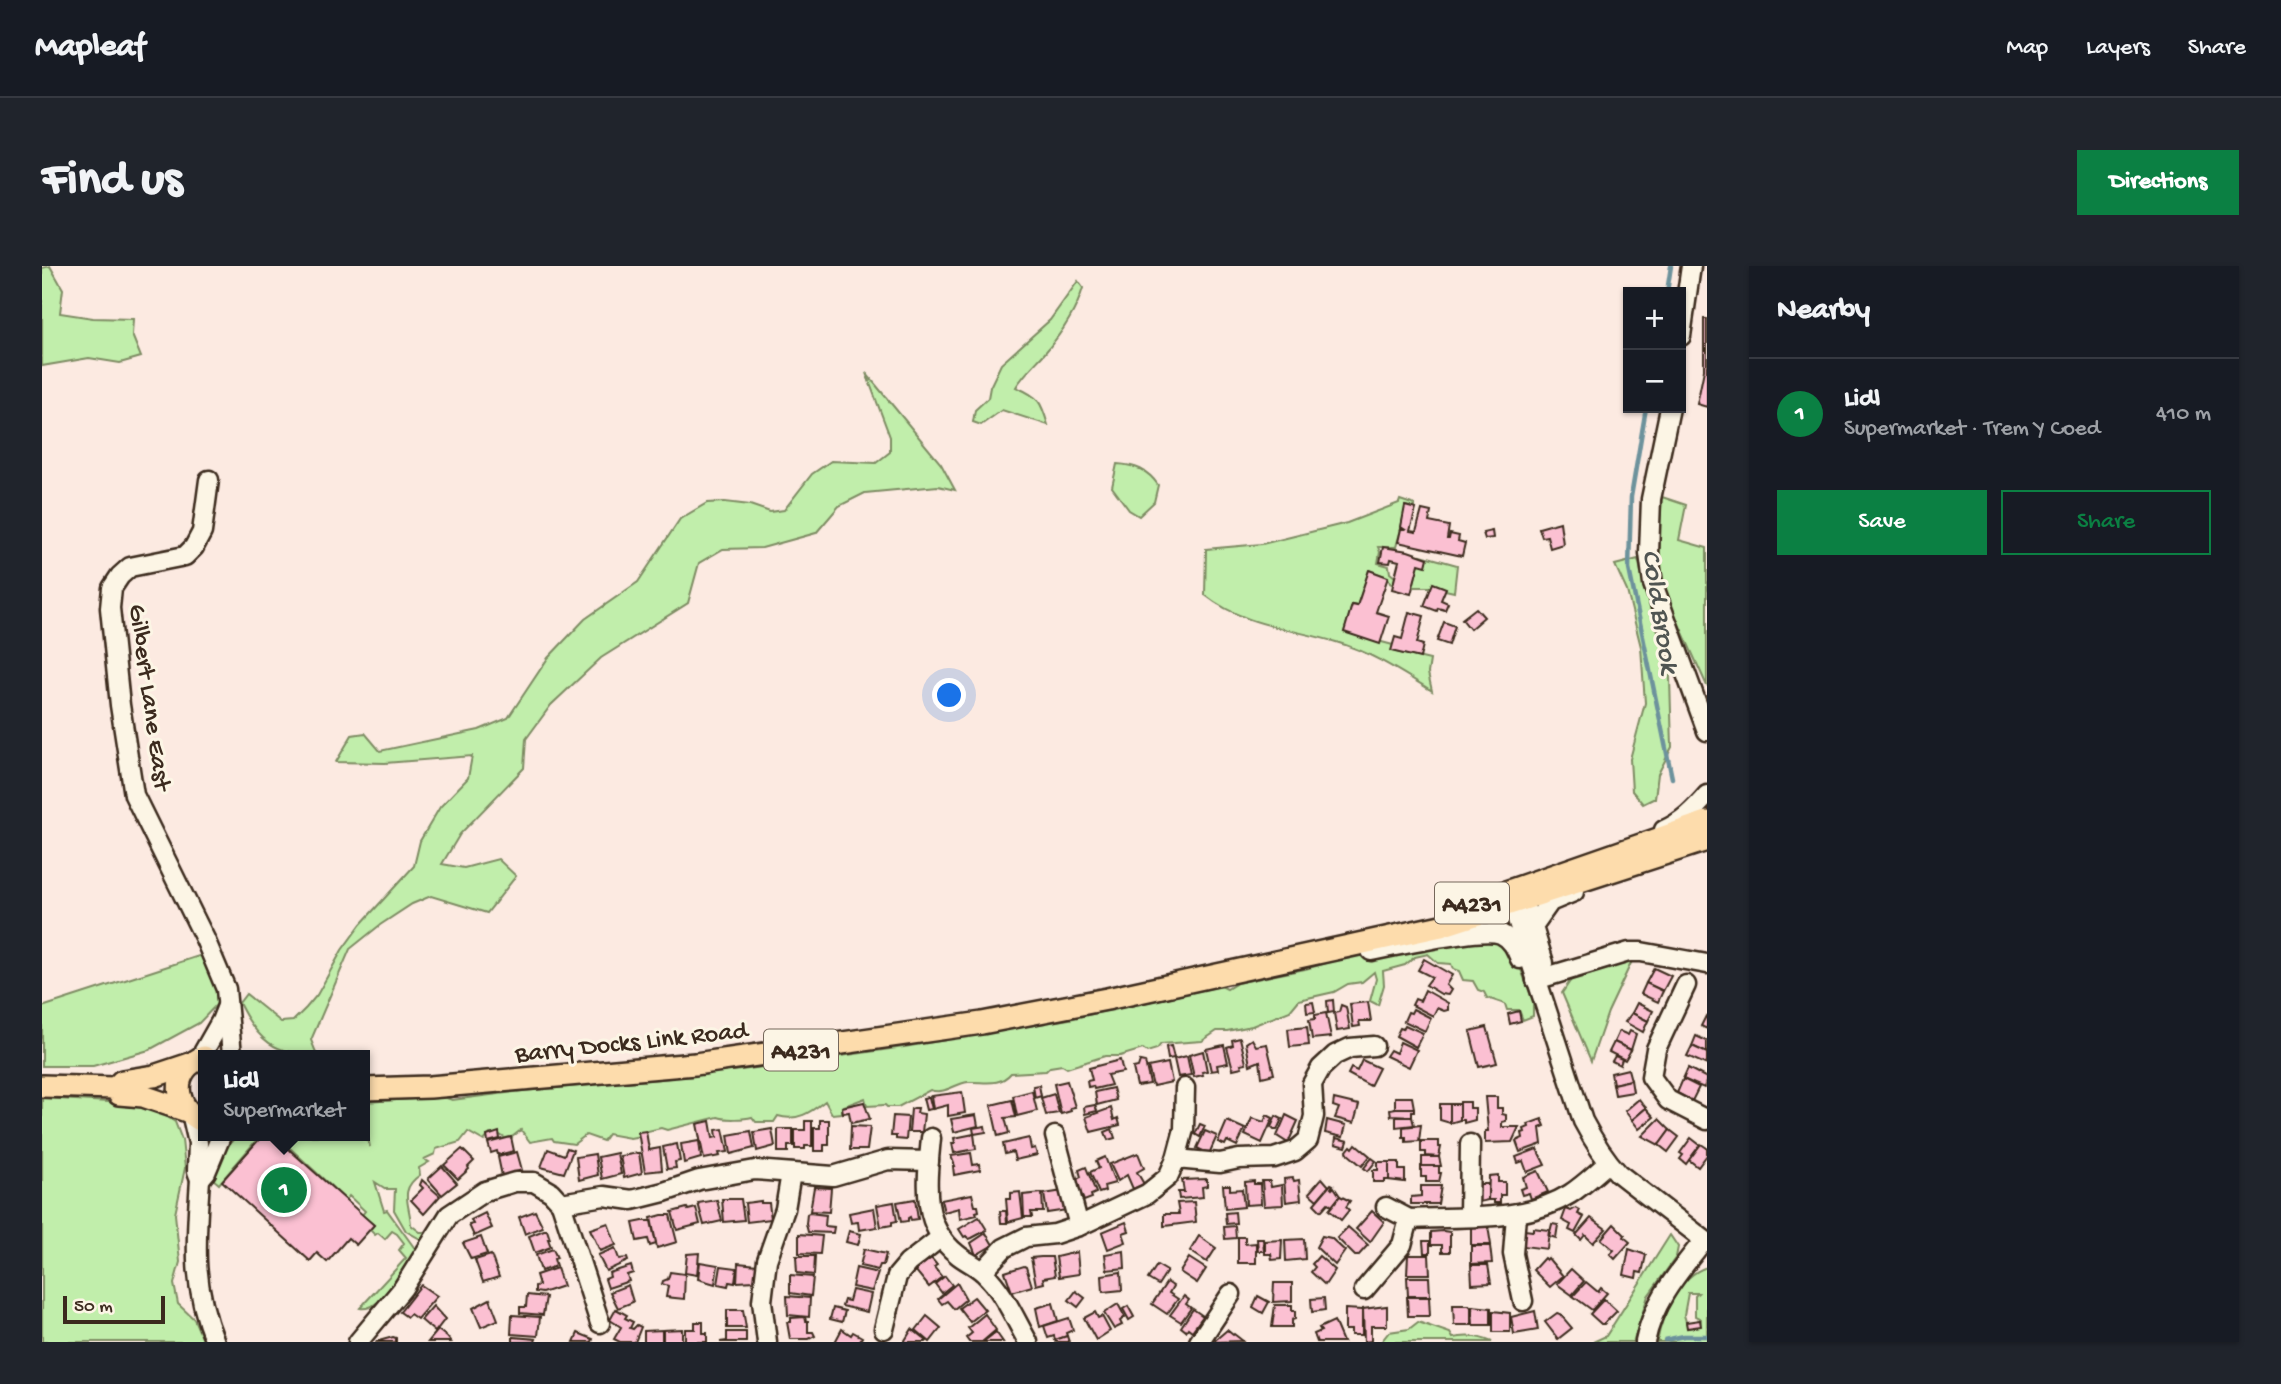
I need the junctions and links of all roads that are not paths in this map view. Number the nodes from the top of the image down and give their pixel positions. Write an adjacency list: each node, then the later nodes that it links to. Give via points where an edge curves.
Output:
1 (1690, 266): 2 (street)
2 (1686, 297)
3 (1669, 413): 5 (street, via 1651,499 1649,553 1653,584)
4 (209, 480): 16 (street, Gilbert Lane East, via 202,532 194,547 185,556 131,567 112,588 110,608 134,795 205,939)
5 (1707, 731)
6 (1707, 795): 9 (street, via 1677,824 1592,853)
7 (1707, 822): 9 (main road, Barry Docks Link Road / A4231)
8 (1697, 844): 10 (main road, Barry Docks Link Road / A4231); 11 (street, via 1663,863 1555,898)
9 (1577, 865): 10 (main road, Barry Docks Link Road / A4231)
10 (1516, 895): 11 (street); 13 (main road, Barry Docks Link Road / A4231, via 1430,929); 14 (street)
11 (1533, 926): 14 (street, via 1544,963)
12 (1707, 964): 14 (street, via 1629,952)
13 (1233, 972): 14 (street, via 1279,971 1481,931 1508,939 1527,976); 24 (main road, Barry Docks Link Road / A4231, via 982,1023 791,1051 614,1072)
14 (1536, 980): 33 (street, via 1583,1121)
15 (1686, 985): 26 (street, via 1656,1049 1651,1077 1668,1100)
16 (228, 1003): 18 (street); 19 (street, Gilbert Lane East)
17 (1374, 1046): 31 (street, via 1350,1048 1321,1068 1312,1084 1314,1116 1308,1140 1295,1151 1274,1158 1220,1163)
18 (204, 1050)
19 (232, 1050)
20 (198, 1060): 22 (main road, via 153,1076 121,1081); 25 (main road, via 179,1085 180,1097)
21 (42, 1086): 22 (main road)
22 (115, 1088): 25 (main road, via 119,1094 143,1096)
23 (1185, 1088): 31 (street, via 1184,1129)
24 (370, 1089)
25 (194, 1117): 35 (street)
26 (1707, 1120)
27 (1055, 1136): 41 (street)
28 (931, 1138): 32 (street)
29 (219, 1141): 35 (street)
30 (1470, 1144): 39 (street)
31 (1176, 1159): 41 (street, via 1168,1177 1147,1194)
32 (929, 1161): 34 (street, via 888,1160 833,1176); 42 (street, via 929,1212)
33 (1608, 1163): 38 (street, via 1570,1194); 43 (street)
34 (791, 1173): 36 (street, via 755,1170 699,1180 632,1200 604,1196); 52 (street, via 765,1274 762,1301)
35 (200, 1179): 50 (street, via 197,1279)
36 (561, 1203): 48 (street); 51 (street, via 534,1182 516,1182 485,1191 449,1215 403,1287)
37 (1386, 1207): 40 (street)
38 (1516, 1215): 39 (street); 47 (street, via 1513,1254)
39 (1469, 1216): 40 (street)
40 (1409, 1219): 45 (street, via 1402,1245)
41 (1079, 1226): 44 (street, via 1026,1237 1004,1248)
42 (940, 1238): 44 (street); 49 (street, via 897,1276)
43 (1705, 1241): 55 (street, via 1664,1292)
44 (983, 1271): 53 (street)
45 (1364, 1290)
46 (1231, 1294): 54 (street)
47 (1523, 1301)
48 (600, 1323)
49 (884, 1329)
50 (215, 1342)
51 (358, 1342)
52 (767, 1342)
53 (1028, 1342)
54 (1199, 1342)
55 (1645, 1342)

